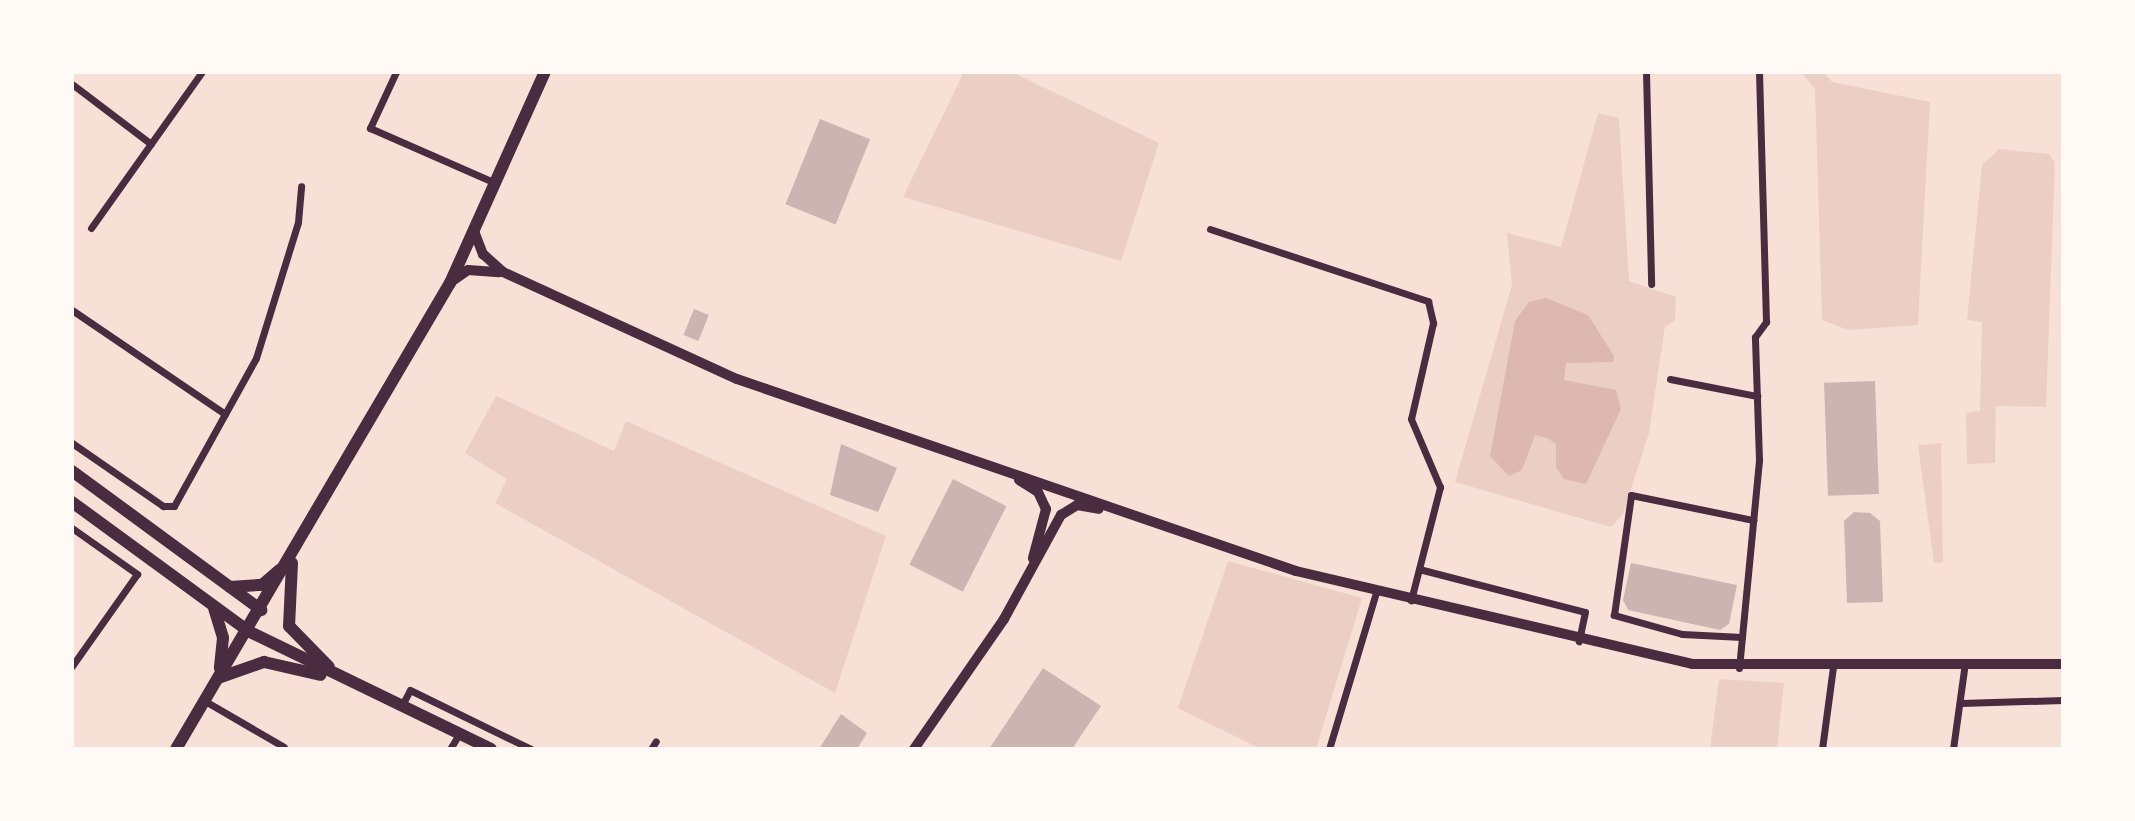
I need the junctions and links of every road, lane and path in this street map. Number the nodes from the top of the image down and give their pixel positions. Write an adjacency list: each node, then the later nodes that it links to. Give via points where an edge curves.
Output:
1 (202, 72): 7 (street)
2 (396, 72): 8 (street, via 370,128)
3 (545, 72): 8 (main road)
4 (1646, 72): 15 (street)
5 (1759, 72): 18 (street, via 1766,322 1755,337)
6 (72, 84): 7 (street)
7 (151, 144): 10 (street)
8 (495, 183): 12 (main road)
9 (301, 186): 19 (street, via 298,222 256,358)
10 (91, 228)
11 (1210, 229): 29 (street, via 1428,301 1433,323 1411,419 1440,488)
12 (474, 231): 13 (street, via 483,254); 14 (main road)
13 (503, 272): 14 (street, via 468,270); 21 (street, via 737,379)
14 (450, 283): 27 (main road)
15 (1651, 284)
16 (72, 310): 19 (street)
17 (1670, 379): 18 (street)
18 (1757, 396): 25 (street)
19 (225, 414): 20 (street, via 174,506 163,506)
20 (72, 443)
21 (993, 467): 24 (street); 28 (street, via 1043,499)
22 (72, 471): 30 (main road)
23 (72, 502): 33 (main road)
24 (1114, 513): 28 (street, via 1068,509); 31 (street)
25 (1753, 520): 36 (street); 36 (street, via 1631,495 1614,615 1682,634)
26 (72, 528): 38 (street, via 137,574)
27 (293, 555): 30 (main road, via 262,585); 34 (main road); 44 (main road, via 289,626)
28 (1032, 567): 57 (street)
29 (1419, 569): 32 (street); 37 (street, via 1585,612)
30 (227, 587): 34 (main road)
31 (1376, 592): 32 (street); 58 (street)
32 (1411, 600): 37 (street)
33 (214, 608): 35 (main road); 43 (main road, via 223,638)
34 (261, 610): 35 (main road)
35 (248, 631): 43 (main road); 44 (main road)
36 (1742, 637): 42 (street)
37 (1578, 642): 42 (street)
38 (73, 661)
39 (1965, 663): 40 (street); 41 (street); 47 (street)
40 (2063, 664)
41 (1833, 667): 42 (street); 59 (street)
42 (1739, 668)
43 (218, 678): 44 (main road, via 277,662); 46 (main road)
44 (348, 683): 48 (main road)
45 (2063, 700): 47 (street)
46 (205, 701): 51 (street); 52 (main road)
47 (1961, 703): 60 (street)
48 (401, 708): 49 (main road); 55 (street, via 410,690)
49 (459, 734): 53 (street); 54 (main road)
50 (656, 741): 56 (street)
51 (284, 747)
52 (176, 749)
53 (450, 749)
54 (491, 749)
55 (531, 749)
56 (651, 749)
57 (914, 749)
58 (1329, 749)
59 (1822, 749)
60 (1953, 749)

